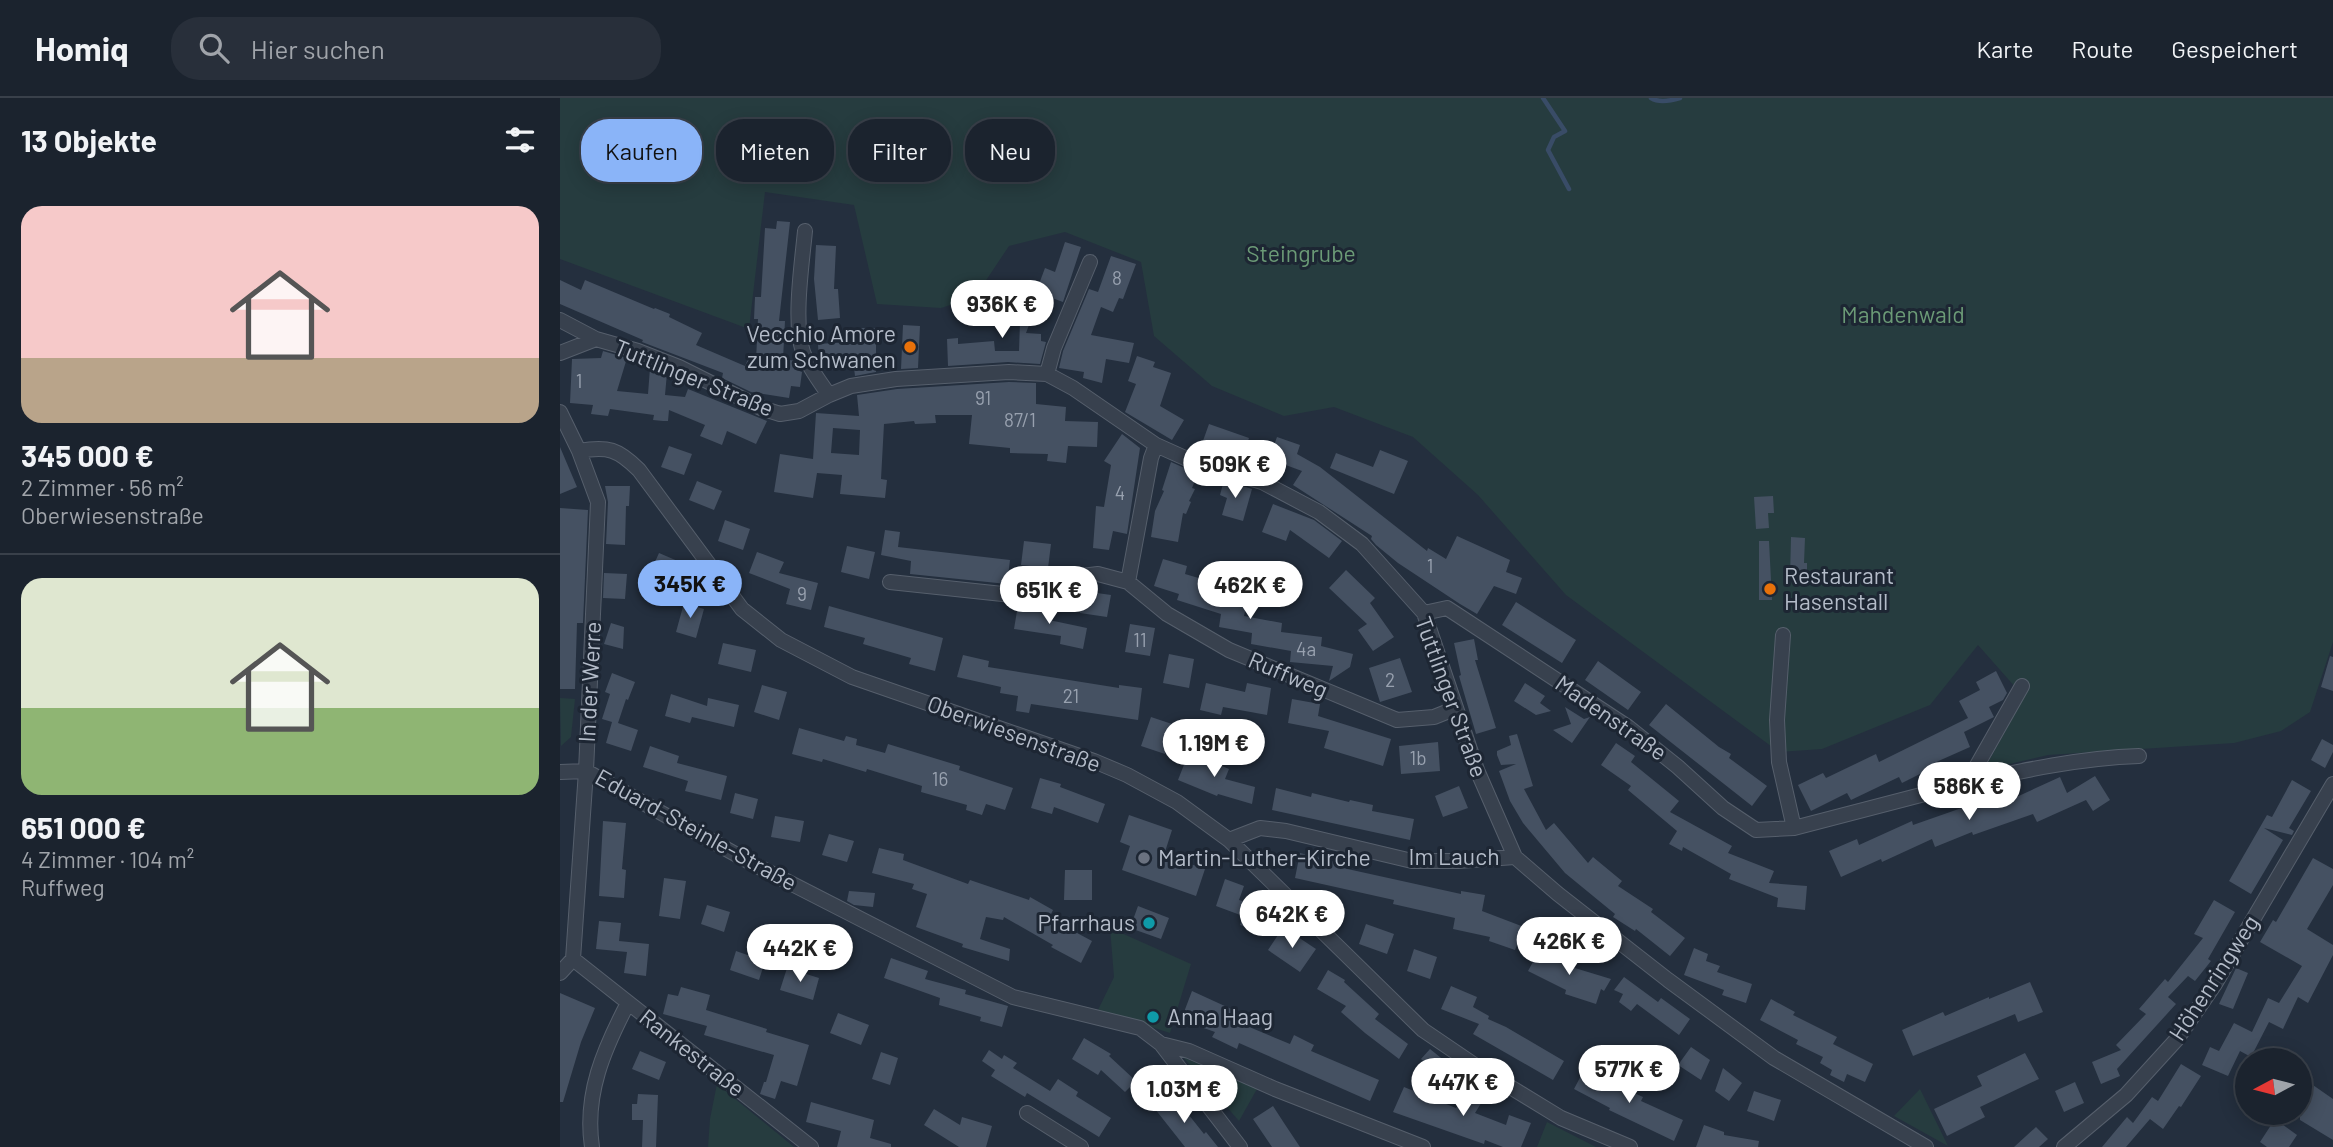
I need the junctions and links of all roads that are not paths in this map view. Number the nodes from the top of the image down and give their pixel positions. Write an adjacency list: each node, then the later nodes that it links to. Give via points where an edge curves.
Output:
1 (805, 231): 7 (street, via 801,342 808,363)
2 (1090, 262): 6 (street)
3 (560, 320): 4 (street, Tuttlinger Straße)
4 (596, 339): 5 (street); 7 (street, Tuttlinger Straße, via 679,367 780,414 799,411)
5 (560, 353)
6 (1047, 374): 7 (street, Tuttlinger Straße, via 896,379 851,386); 9 (street, Tuttlinger Straße)
7 (829, 395)
8 (560, 412): 10 (street, In der Werre)
9 (1156, 445): 12 (street); 13 (street, Tuttlinger Straße, via 1262,482 1319,512 1362,544)
10 (579, 451): 18 (street, In der Werre, via 598,502); 23 (street, Oberwiesenstraße, via 602,447 624,455 742,609 781,640 852,677 1127,775 1177,802)
11 (890, 582): 12 (street, Ruffweg, via 1012,595 1066,578 1098,574)
12 (1128, 582): 16 (street, Ruffweg, via 1167,614 1229,650 1397,720 1434,717)
13 (1424, 613): 16 (street, Tuttlinger Straße); 22 (street, Madenstraße, via 1447,608 1566,685 1628,727 1723,808 1756,830)
14 (1783, 635): 22 (street, via 1779,762)
15 (2022, 687): 20 (street)
16 (1454, 709): 24 (street, Tuttlinger Straße)
17 (2139, 756): 20 (street, Madenstraße, via 2104,757)
18 (586, 771): 19 (street); 25 (street, In der Werre); 28 (street, Eduard-Steinle-Straße, via 755,865 1013,997 1140,1028)
19 (560, 772)
20 (1968, 783): 22 (street, Madenstraße)
21 (2333, 784): 37 (street, Höhenringweg, via 2215,984 2177,1039 2126,1095)
22 (1794, 828)
23 (1229, 840): 24 (street, Im Lauch, via 1260,828 1412,861); 35 (street, Oberwiesenstraße, via 1423,1030 1562,1118)
24 (1516, 857): 36 (street, Tuttlinger Straße, via 1668,980 1774,1058)
25 (573, 960): 26 (street); 27 (street, Rankestraße)
26 (560, 973)
27 (628, 1003): 30 (street, via 607,1043 594,1084); 31 (street, Rankestraße)
28 (1161, 1044): 33 (street); 34 (street, Eduard-Steinle-Straße, via 1189,1051)
29 (1027, 1113): 32 (street)
30 (592, 1147)
31 (811, 1147)
32 (1081, 1147)
33 (1240, 1147)
34 (1423, 1147)
35 (1630, 1147)
36 (1926, 1147)
37 (2064, 1147)

